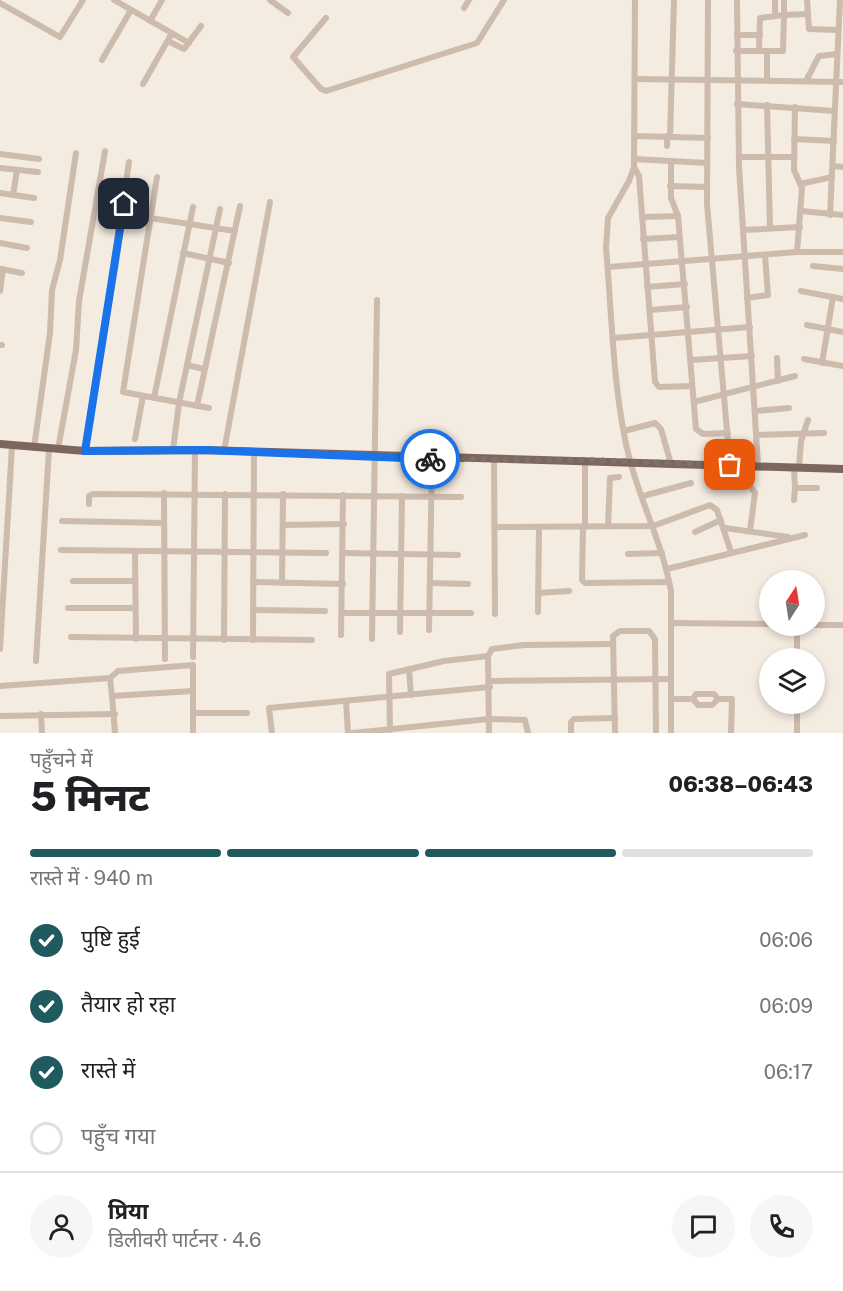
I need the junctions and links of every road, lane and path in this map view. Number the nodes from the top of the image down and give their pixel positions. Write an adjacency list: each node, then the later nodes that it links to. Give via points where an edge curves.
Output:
1 (83, 0): 15 (street, via 60,36)
2 (114, 0): 17 (street)
3 (162, 0): 23 (street)
4 (270, 0): 18 (street)
5 (469, 0): 16 (street)
6 (504, 0): 22 (street, via 477,43 324,91 293,57)
7 (635, 0): 36 (street)
8 (674, 0): 37 (street)
9 (708, 0): 40 (street)
10 (737, 0): 27 (street)
11 (776, 0): 20 (street)
12 (784, 0): 21 (street)
13 (807, 0): 19 (street)
14 (840, 0): 25 (street)
15 (0, 3)
16 (464, 8)
17 (131, 10): 23 (street); 35 (street)
18 (288, 13)
19 (807, 14): 21 (street); 25 (street, via 810,30)
20 (776, 15): 21 (street); 28 (street, via 762,16)
21 (784, 15): 33 (street, via 783,51)
22 (326, 18)
23 (150, 21): 26 (street)
24 (201, 26): 30 (street)
25 (838, 30): 34 (street)
26 (172, 33): 29 (street); 30 (street)
27 (737, 35): 28 (street); 31 (street)
28 (760, 35): 32 (street)
29 (168, 41): 30 (street, via 182,49); 43 (street)
30 (189, 42)
31 (736, 51): 32 (street); 38 (street)
32 (759, 51): 33 (street)
33 (767, 51): 39 (street)
34 (837, 54): 41 (street, via 819,56); 42 (street)
35 (102, 60)
36 (635, 78): 37 (street); 48 (street)
37 (672, 78): 40 (street); 49 (street)
38 (737, 79): 39 (street); 40 (street); 44 (street)
39 (767, 79): 41 (street)
40 (708, 80): 50 (street)
41 (806, 81): 42 (street)
42 (840, 82): 47 (street)
43 (143, 84)
44 (737, 104): 45 (street); 57 (street)
45 (767, 105): 46 (street); 58 (street)
46 (795, 107): 47 (street); 51 (street)
47 (834, 111): 52 (street)
48 (635, 136): 49 (street); 61 (street)
49 (668, 136): 50 (street); 53 (street)
50 (708, 138): 64 (street)
51 (794, 139): 52 (street); 59 (street)
52 (834, 141): 65 (street)
53 (667, 146)
54 (105, 151): 167 (street)
55 (76, 153): 165 (street, via 52,290)
56 (0, 154): 60 (street)
57 (739, 157): 58 (street); 95 (street)
58 (766, 157): 59 (street); 94 (street)
59 (794, 157): 73 (street, via 794,176)
60 (39, 159)
61 (634, 159): 62 (street); 66 (street)
62 (671, 161): 64 (street); 74 (street)
63 (129, 162): 170 (street)
64 (707, 163): 75 (street)
65 (833, 166): 67 (street); 72 (street)
66 (634, 167): 87 (street, via 639,176); 112 (street, via 608,218)
67 (843, 167)
68 (0, 168): 69 (street)
69 (17, 170): 70 (street); 77 (street)
70 (38, 172)
71 (157, 177): 89 (street)
72 (832, 177): 73 (street); 84 (street)
73 (800, 184): 83 (street)
74 (670, 186): 75 (street); 86 (street)
75 (707, 187): 107 (street)
76 (0, 193): 77 (street)
77 (13, 195): 78 (street)
78 (34, 198)
79 (270, 202): 171 (street)
80 (240, 206): 96 (street)
81 (193, 207): 91 (street)
82 (220, 209): 93 (street)
83 (801, 211): 84 (street); 92 (street)
84 (830, 215): 85 (street)
85 (843, 215)
86 (678, 216): 87 (street); 97 (street)
87 (642, 217): 98 (street)
88 (0, 218): 90 (street)
89 (150, 218): 91 (street); 148 (street, via 123,392)
90 (31, 222)
91 (189, 224): 93 (street); 103 (street)
92 (800, 227): 94 (street); 101 (street)
93 (217, 228): 96 (street); 106 (street)
94 (770, 228): 95 (street)
95 (743, 230): 105 (street)
96 (235, 231): 109 (street)
97 (679, 237): 98 (street); 108 (street)
98 (643, 239): 110 (street)
99 (0, 243): 100 (street)
100 (27, 248)
101 (797, 252): 102 (street); 104 (street)
102 (843, 252)
103 (183, 253): 106 (street); 149 (street)
104 (765, 255): 105 (street); 121 (street, via 768,295)
105 (743, 257): 107 (street); 121 (street)
106 (210, 260): 109 (street); 140 (street)
107 (712, 260): 108 (street); 128 (street)
108 (681, 262): 110 (street); 116 (street)
109 (229, 263): 142 (street)
110 (645, 265): 112 (street); 117 (street)
111 (813, 266): 114 (street)
112 (608, 267): 133 (street)
113 (1, 269): 115 (street); 118 (street)
114 (843, 269)
115 (22, 273)
116 (684, 284): 117 (street); 124 (street)
117 (647, 287): 125 (street)
118 (0, 291)
119 (801, 291): 120 (street)
120 (833, 297): 122 (street); 129 (street)
121 (747, 298): 127 (street)
122 (843, 299)
123 (377, 300): 173 (street)
124 (687, 307): 125 (street); 131 (street)
125 (650, 310): 132 (street)
126 (807, 325): 129 (street)
127 (750, 327): 128 (street); 134 (street)
128 (720, 329): 131 (street); 135 (street)
129 (828, 329): 130 (street); 139 (street)
130 (843, 332)
131 (688, 333): 132 (street); 138 (street)
132 (651, 335): 133 (street); 145 (street, via 656,385)
133 (614, 338): 157 (street)
134 (752, 356): 135 (street); 146 (street)
135 (722, 358): 138 (street); 147 (street)
136 (777, 358): 144 (street)
137 (804, 359): 139 (street)
138 (691, 360): 145 (street)
139 (822, 363): 141 (street)
140 (187, 365): 142 (street); 151 (street)
141 (843, 366)
142 (204, 369): 152 (street)
143 (795, 376): 144 (street)
144 (778, 381): 146 (street)
145 (692, 386): 150 (street)
146 (753, 387): 147 (street); 155 (street)
147 (725, 395): 150 (street); 158 (street)
148 (143, 396): 149 (street); 162 (street)
149 (154, 398): 151 (street)
150 (694, 402): 158 (street, via 697,431)
151 (179, 403): 152 (street); 168 (street)
152 (197, 406): 153 (street)
153 (209, 408)
154 (789, 408): 155 (street)
155 (756, 411): 160 (street)
156 (808, 420): 161 (street)
157 (624, 431): 177 (street); 178 (street, via 655,423 661,429)
158 (728, 433): 179 (street)
159 (824, 433): 161 (street)
160 (757, 435): 161 (street); 181 (street)
161 (803, 435): 182 (street)
162 (135, 439)
163 (0, 444): 164 (main road)
164 (12, 446): 165 (main road); 270 (street)
165 (34, 448): 166 (main road)
166 (48, 449): 167 (main road); 274 (street)
167 (58, 449): 170 (main road)
168 (173, 450): 169 (main road); 170 (main road)
169 (195, 450): 171 (main road); 189 (street)
170 (85, 451)
171 (225, 451): 172 (main road)
172 (255, 452): 173 (main road); 191 (street)
173 (373, 456): 174 (main road); 194 (street)
174 (432, 459): 175 (main road); 197 (street)
175 (494, 459): 176 (main road); 208 (street)
176 (585, 460): 177 (main road); 210 (street)
177 (631, 462): 178 (main road); 196 (street)
178 (672, 464): 179 (main road)
179 (730, 465): 180 (main road)
180 (745, 465): 181 (main road); 212 (street, via 747,482 755,493)
181 (758, 465): 182 (main road)
182 (797, 468): 183 (main road); 186 (street)
183 (843, 470)
184 (619, 477): 206 (street, via 610,477)
185 (691, 483): 196 (street)
186 (795, 488): 187 (street); 199 (street)
187 (817, 488)
188 (164, 494): 189 (street); 200 (street, via 93,494); 203 (street)
189 (195, 494): 190 (street); 220 (street)
190 (225, 494): 191 (street); 221 (street)
191 (254, 494): 192 (street); 222 (street)
192 (283, 494): 193 (street); 205 (street)
193 (343, 495): 194 (street); 204 (street)
194 (373, 496): 195 (street); 227 (street)
195 (402, 496): 197 (street); 229 (street)
196 (643, 496): 207 (street)
197 (430, 497): 198 (street); 230 (street)
198 (461, 497)
199 (794, 500)
200 (89, 504)
201 (722, 520): 207 (street, via 710,505); 211 (street); 213 (street)
202 (62, 521): 203 (street)
203 (164, 523): 218 (street)
204 (344, 524): 205 (street); 225 (street)
205 (283, 525): 223 (street)
206 (608, 526): 207 (street); 210 (street)
207 (653, 526): 226 (street)
208 (495, 527): 209 (street); 253 (street)
209 (539, 527): 210 (street); 242 (street)
210 (584, 527): 236 (street, via 585,583)
211 (724, 528): 212 (street); 219 (street)
212 (750, 531): 215 (street)
213 (695, 532)
214 (805, 536): 215 (street)
215 (792, 538): 219 (street)
216 (61, 550): 217 (street)
217 (135, 552): 218 (street); 234 (street)
218 (164, 552): 220 (street); 264 (street)
219 (731, 552): 232 (street)
220 (194, 553): 221 (street); 265 (street)
221 (225, 553): 222 (street); 266 (street)
222 (253, 553): 223 (street); 235 (street)
223 (283, 553): 224 (street); 237 (street)
224 (326, 553)
225 (344, 553): 227 (street); 239 (street)
226 (662, 553): 228 (street); 232 (street)
227 (372, 554): 229 (street); 247 (street)
228 (628, 554)
229 (402, 555): 230 (street); 248 (street)
230 (430, 555): 231 (street); 238 (street)
231 (458, 555)
232 (667, 569): 236 (street)
233 (73, 581): 234 (street)
234 (135, 581): 244 (street)
235 (253, 582): 237 (street); 245 (street)
236 (669, 582): 254 (street)
237 (282, 583): 239 (street)
238 (430, 583): 240 (street); 251 (street)
239 (343, 584): 250 (street)
240 (468, 584)
241 (569, 591): 242 (street)
242 (538, 592): 249 (street)
243 (68, 608): 244 (street)
244 (134, 608): 262 (street)
245 (253, 610): 246 (street); 267 (street)
246 (325, 611)
247 (370, 612): 248 (street); 250 (street); 263 (street)
248 (401, 612): 251 (street); 259 (street)
249 (538, 612)
250 (342, 613): 260 (street)
251 (429, 613): 252 (street); 258 (street)
252 (471, 614)
253 (495, 614)
254 (672, 623): 255 (street); 279 (street)
255 (759, 624)
256 (825, 624): 257 (street)
257 (843, 625)
258 (429, 630)
259 (400, 632)
260 (341, 635)
261 (71, 637): 262 (street)
262 (136, 639): 264 (street)
263 (372, 639)
264 (165, 640): 265 (street); 273 (street)
265 (194, 640): 266 (street); 272 (street)
266 (224, 640): 267 (street)
267 (253, 640): 268 (street)
268 (312, 640)
269 (613, 644): 271 (street, via 500,646); 277 (street); 278 (street, via 616,631 652,632)
270 (0, 649)
271 (488, 656): 275 (street); 280 (street)
272 (193, 657)
273 (165, 659)
274 (36, 661)
275 (409, 669): 283 (street); 285 (street, via 389,674)
276 (110, 678): 281 (street); 282 (street, via 118,671 193,665); 284 (street)
277 (615, 680): 278 (street); 280 (street); 296 (street)
278 (656, 680): 279 (street); 309 (street)
279 (670, 680): 286 (street)
280 (490, 684): 283 (street); 297 (street)
281 (0, 686)
282 (193, 691): 284 (street); 290 (street)
283 (411, 695): 285 (street)
284 (112, 696): 293 (street)
285 (388, 697): 289 (street); 298 (street)
286 (671, 699): 287 (street); 310 (street)
287 (693, 699): 288 (street, via 696,694 714,694); 288 (street, via 698,705 712,705)
288 (718, 699): 311 (street, via 732,699)
289 (346, 701): 302 (street, via 269,708); 303 (street)
290 (194, 713): 291 (street); 301 (street)
291 (247, 713)
292 (42, 714): 293 (street); 295 (street); 299 (street)
293 (114, 714): 300 (street)
294 (797, 714): 312 (street)
295 (0, 716)
296 (615, 718): 307 (street, via 574,719); 308 (street)
297 (489, 719): 298 (street); 305 (street); 306 (street, via 525,720)
298 (390, 730): 304 (street)
299 (42, 733)
300 (115, 733)
301 (193, 733)
302 (272, 733)
303 (348, 733)
304 (353, 733)
305 (489, 733)
306 (528, 733)
307 (571, 733)
308 (615, 733)
309 (656, 733)
310 (671, 733)
311 (732, 733)
312 (797, 733)

